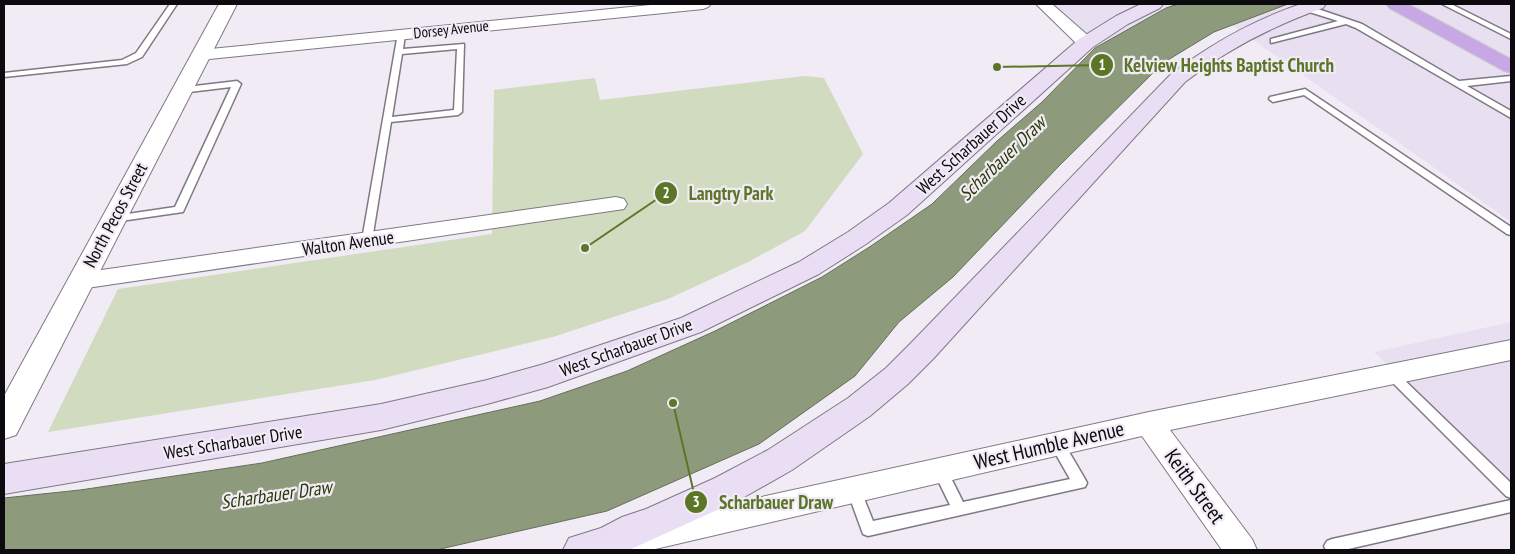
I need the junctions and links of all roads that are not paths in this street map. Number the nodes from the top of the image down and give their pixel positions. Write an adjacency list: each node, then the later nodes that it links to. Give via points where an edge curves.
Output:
1 (173, 4): 17 (lane, via 139,55 124,62)
2 (228, 4): 15 (street, North Pecos Street)
3 (702, 4): 10 (street, Dorsey Avenue)
4 (1043, 4): 13 (street)
5 (1154, 4): 13 (main road, West Scharbauer Drive)
6 (1395, 4): 16 (highway)
7 (1446, 4): 11 (lane)
8 (1311, 6): 9 (lane); 40 (main road, via 1236,37 1178,78 922,352 859,407 796,450 727,489 607,543)
9 (1345, 22): 12 (lane); 18 (lane, via 1359,26)
10 (401, 35): 14 (lane); 15 (street, Dorsey Avenue)
11 (1511, 37)
12 (1274, 41)
13 (1086, 43): 34 (main road, West Scharbauer Drive, via 898,209 809,268 691,325 548,375 381,417)
14 (398, 52): 22 (lane); 22 (lane, via 460,46 458,112)
15 (200, 55): 19 (street, North Pecos Street)
16 (1511, 70): 18 (lane)
17 (4, 75)
18 (1458, 84): 21 (lane)
19 (181, 90): 24 (street, North Pecos Street); 24 (lane, via 237,84 179,210)
20 (1273, 99): 25 (lane, via 1304,92)
21 (1511, 115)
22 (387, 120): 26 (lane)
23 (616, 204): 26 (street, Walton Avenue)
24 (113, 220): 27 (street, North Pecos Street)
25 (1511, 232)
26 (367, 240): 27 (street, Walton Avenue)
27 (80, 281): 31 (street, North Pecos Street)
28 (1511, 350): 29 (street, West Humble Avenue)
29 (1391, 374): 30 (street, West Humble Avenue); 36 (lane)
30 (1149, 423): 32 (street, West Humble Avenue); 42 (street, Keith Street)
31 (4, 426)
32 (1057, 444): 33 (street, West Humble Avenue); 38 (lane, via 1080,483)
33 (940, 470): 35 (street, West Humble Avenue); 38 (lane)
34 (4, 479)
35 (854, 490): 38 (lane, via 868,529); 41 (street, West Humble Avenue)
36 (1511, 492)
37 (1511, 506): 39 (lane)
38 (959, 508)
39 (1332, 546)
40 (582, 550)
41 (588, 550)
42 (1241, 550)

